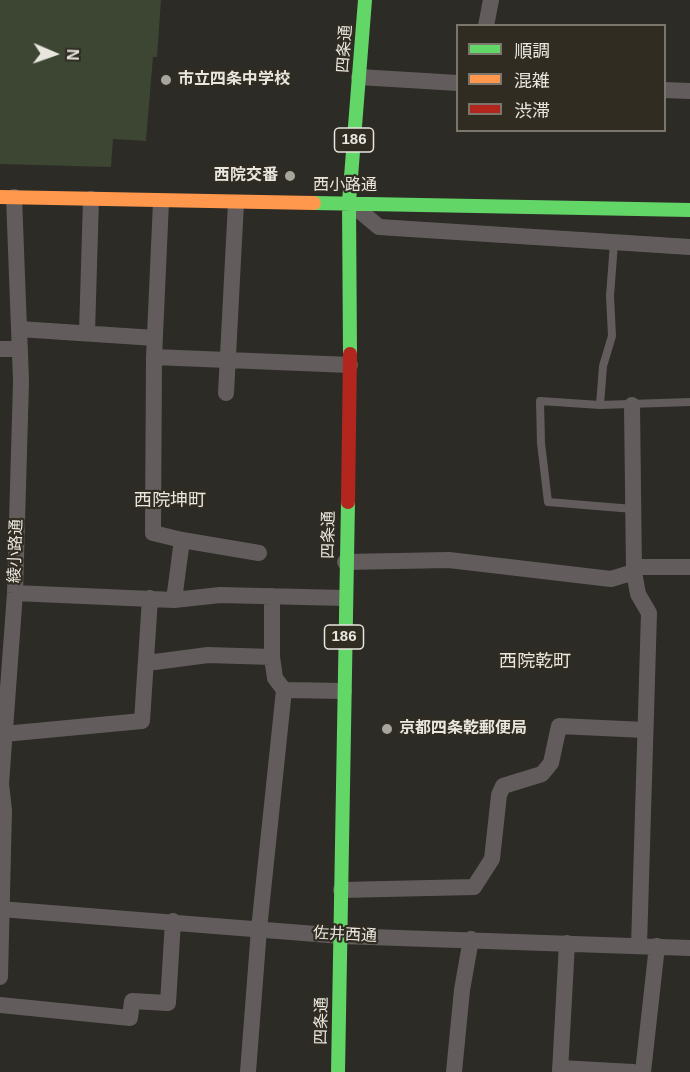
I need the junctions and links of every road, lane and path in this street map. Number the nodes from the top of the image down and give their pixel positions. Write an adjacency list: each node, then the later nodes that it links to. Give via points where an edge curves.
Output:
1 (365, 0): 4 (main road, 四条通 / 186)
2 (491, 0): 3 (street)
3 (486, 24)
4 (359, 77): 5 (street); 11 (main road, 四条通 / 186)
5 (456, 83)
6 (666, 90): 7 (street)
7 (690, 91)
8 (7, 197): 9 (main road, 西小路通); 16 (street, 綾小路通)
9 (91, 200): 10 (main road, 西小路通); 17 (street)
10 (161, 202): 12 (main road, 西小路通); 18 (street)
11 (349, 202): 12 (main road, 西小路通); 13 (main road, 西小路通); 14 (street, via 379,227); 23 (main road, 四条通 / 186)
12 (236, 203): 22 (street)
13 (690, 210)
14 (614, 243): 15 (street); 26 (lane, via 612,336 603,366)
15 (690, 247)
16 (19, 330): 17 (street); 20 (street, 綾小路通)
17 (87, 333): 18 (street)
18 (154, 338): 21 (street)
19 (0, 349): 20 (street)
20 (20, 349): 37 (street, 綾小路通)
21 (154, 357): 22 (street); 29 (street, via 153,532)
22 (227, 359): 23 (street); 24 (street)
23 (350, 364): 31 (main road, 四条通 / 186)
24 (226, 393)
25 (690, 402): 27 (lane)
26 (600, 405): 27 (lane); 28 (lane, via 540,401 548,502)
27 (632, 405): 28 (street)
28 (633, 509): 33 (street)
29 (182, 540): 30 (street); 38 (street)
30 (259, 553)
31 (345, 562): 33 (street, via 449,560 611,579); 36 (main road, 四条通 / 186)
32 (690, 567): 33 (street, via 638,567)
33 (634, 572): 43 (street, via 638,594 649,613)
34 (272, 596): 36 (street); 38 (street); 39 (street)
35 (150, 598): 37 (street); 38 (street); 40 (street)
36 (345, 598): 42 (main road, 四条通 / 186)
37 (9, 600): 44 (street, 綾小路通)
38 (174, 600)
39 (272, 657): 40 (street, via 208,655); 41 (street, via 275,678)
40 (147, 663): 44 (street, via 142,721)
41 (284, 690): 42 (street); 49 (street)
42 (344, 691): 46 (main road, 四条通 / 186)
43 (645, 730): 46 (street, via 559,726 551,763 542,774 503,786 492,859 474,887); 53 (street)
44 (4, 734): 45 (street, 綾小路通)
45 (0, 784): 47 (street, 綾小路通, via 4,810)
46 (341, 890): 50 (main road, 四条通 / 186)
47 (2, 909): 48 (street, 佐井西通); 56 (street, 綾小路通)
48 (173, 921): 49 (street, 佐井西通); 57 (street, via 168,1003 132,1001 130,1018)
49 (259, 929): 50 (street, 佐井西通); 59 (street)
50 (341, 936): 51 (street, 佐井西通); 60 (main road, 四条通 / 186)
51 (471, 939): 52 (street, 佐井西通); 61 (street)
52 (567, 943): 53 (street, 佐井西通); 58 (street)
53 (639, 946): 54 (street, 佐井西通)
54 (657, 946): 55 (street, 佐井西通); 63 (street)
55 (690, 948)
56 (0, 977)
57 (0, 1005)
58 (560, 1070): 62 (street)
59 (248, 1072)
60 (338, 1072)
61 (454, 1072)
62 (633, 1072)
63 (643, 1072)

